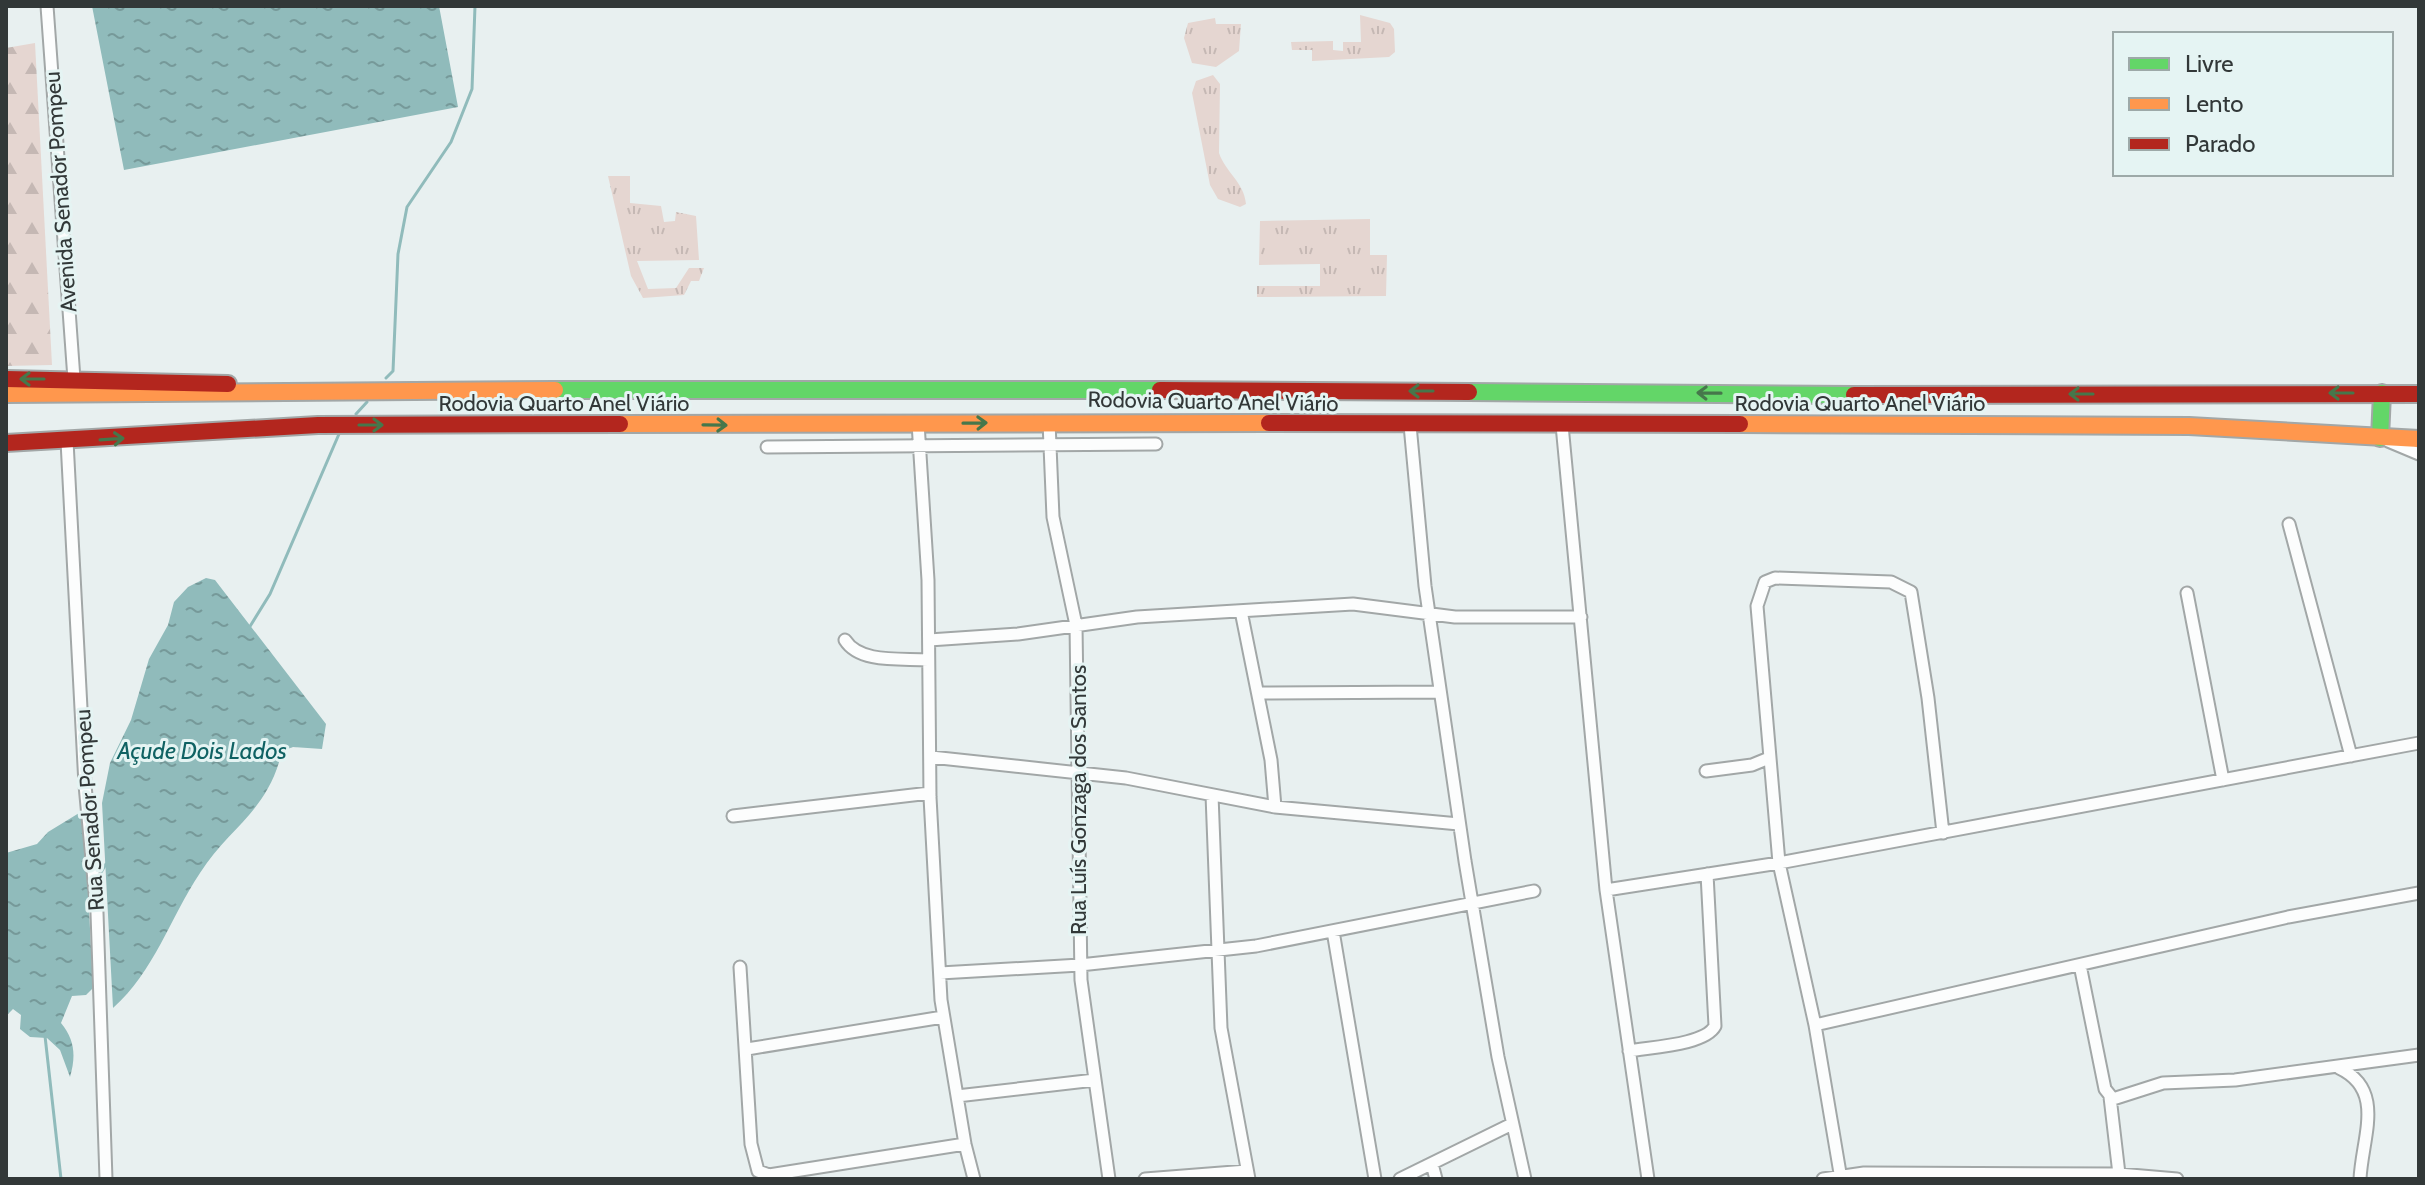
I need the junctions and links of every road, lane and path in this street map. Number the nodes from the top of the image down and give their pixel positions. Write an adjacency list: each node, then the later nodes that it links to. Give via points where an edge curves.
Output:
1 (47, 6): 3 (street, Avenida Senador Pompeu)
2 (6, 379): 3 (main road, one-way to 2)
3 (74, 379): 7 (main road)
4 (635, 389): 5 (main road, Rodovia Quarto Anel Viário); 7 (main road, Rodovia Quarto Anel Viário); 15 (main road)
5 (1089, 389): 6 (main road, Rodovia Quarto Anel Viário, one-way to 5); 13 (main road)
6 (1457, 391): 8 (main road, Rodovia Quarto Anel Viário); 17 (main road)
7 (390, 392): 10 (main road, Rodovia Quarto Anel Viário)
8 (1549, 392): 9 (main road, Rodovia Quarto Anel Viário, one-way to 8); 18 (main road)
9 (2382, 393): 11 (main road, Rodovia Quarto Anel Viário); 19 (main road)
10 (6, 394)
11 (2419, 394)
12 (1049, 422): 13 (main road, Rodovia Quarto Anel Viário); 14 (main road, Rodovia Quarto Anel Viário, one-way to 12); 23 (street, Rua Luís Gonzaga dos Santos)
13 (1089, 422): 16 (main road, Rodovia Quarto Anel Viário)
14 (918, 423): 15 (main road, Rodovia Quarto Anel Viário, one-way to 14); 25 (street)
15 (639, 424): 21 (main road, Rodovia Quarto Anel Viário, one-way to 15, via 318,425)
16 (1410, 425): 17 (main road, Rodovia Quarto Anel Viário); 31 (street)
17 (1455, 425): 18 (main road, Rodovia Quarto Anel Viário)
18 (1562, 425): 19 (main road, Rodovia Quarto Anel Viário, via 2189,426); 32 (street)
19 (2380, 438): 20 (main road, Rodovia Quarto Anel Viário); 27 (street)
20 (2419, 439)
21 (67, 441): 22 (main road, Rodovia Quarto Anel Viário); 79 (street, Rua Senador Pompeu, via 97,913)
22 (6, 443)
23 (1048, 444): 24 (street); 25 (street); 33 (street, Rua Luís Gonzaga dos Santos, via 1053,517)
24 (1156, 444)
25 (919, 446): 26 (street); 35 (street)
26 (767, 447)
27 (2419, 454)
28 (2289, 524): 40 (street)
29 (2187, 593): 45 (street)
30 (1241, 611): 31 (street, via 1353,604); 33 (street); 38 (street)
31 (1429, 614): 32 (street); 37 (street)
32 (1581, 617): 54 (street)
33 (1076, 625): 35 (street); 43 (street, Rua Luís Gonzaga dos Santos)
34 (845, 640): 36 (street, via 862,655)
35 (929, 640): 36 (street)
36 (928, 660): 41 (street)
37 (1440, 692): 38 (street); 50 (street)
38 (1258, 693): 48 (street)
39 (2419, 743): 40 (street)
40 (2351, 756): 45 (street)
41 (931, 757): 43 (street); 46 (street)
42 (1769, 758): 44 (street); 51 (street, via 1757,606 1761,587 1775,578 1900,584 1911,592 1914,604); 52 (street)
43 (1077, 771): 47 (street); 60 (street, Rua Luís Gonzaga dos Santos)
44 (1706, 771)
45 (2223, 780): 51 (street)
46 (930, 793): 49 (street); 63 (street)
47 (1212, 795): 48 (street); 59 (street)
48 (1275, 807): 50 (street)
49 (733, 816)
50 (1459, 824): 57 (street)
51 (1943, 833): 52 (street)
52 (1779, 863): 53 (street); 65 (street)
53 (1707, 874): 54 (street); 67 (street, via 1715,1026 1699,1039)
54 (1606, 890): 67 (street)
55 (1534, 891): 57 (street)
56 (2419, 893): 61 (street)
57 (1472, 904): 58 (street); 73 (street)
58 (1333, 931): 59 (street); 83 (street)
59 (1217, 951): 60 (street); 77 (street, via 1222,1039)
60 (1080, 965): 63 (street); 70 (street, Rua Luís Gonzaga dos Santos)
61 (2080, 965): 65 (street); 72 (street)
62 (740, 967): 66 (street)
63 (940, 973): 64 (street)
64 (943, 1017): 66 (street); 71 (street)
65 (1815, 1025): 78 (street)
66 (747, 1049): 74 (street, via 752,1154 763,1175)
67 (1629, 1051): 87 (street)
68 (2419, 1055): 69 (street)
69 (2338, 1068): 72 (street, via 2163,1083 2118,1100); 90 (street, via 2358,1079 2368,1095)
70 (1095, 1080): 71 (street); 81 (street, Rua Luís Gonzaga dos Santos)
71 (957, 1096): 74 (street)
72 (2110, 1097): 76 (street)
73 (1512, 1124): 75 (street); 86 (street)
74 (965, 1144): 80 (street)
75 (1432, 1164): 84 (street); 85 (street)
76 (2119, 1174): 78 (street); 89 (street)
77 (1248, 1175): 82 (street)
78 (1840, 1177): 88 (street)
79 (106, 1179)
80 (974, 1179)
81 (1109, 1179)
82 (1145, 1179)
83 (1375, 1179)
84 (1400, 1179)
85 (1436, 1179)
86 (1525, 1179)
87 (1648, 1179)
88 (1823, 1179)
89 (2177, 1179)
90 (2360, 1179)

